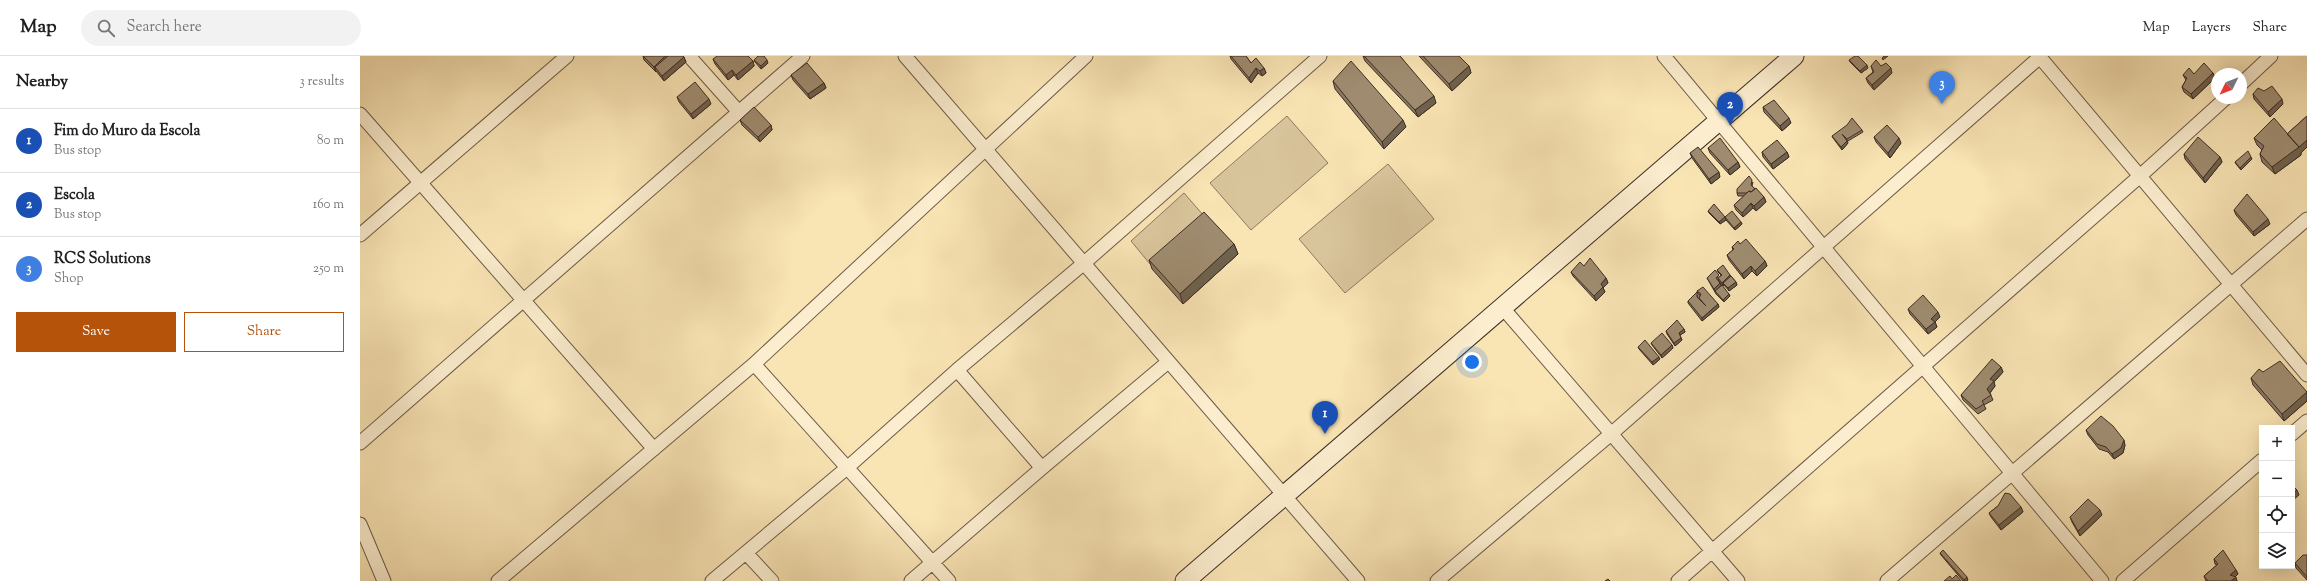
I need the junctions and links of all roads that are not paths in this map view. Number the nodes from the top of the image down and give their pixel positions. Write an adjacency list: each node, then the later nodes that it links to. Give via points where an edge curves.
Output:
1 (567, 56): 18 (street)
2 (689, 56): 13 (street)
3 (803, 56): 13 (street)
4 (905, 56): 16 (street)
5 (1086, 56): 16 (street)
6 (1320, 56): 22 (street)
7 (1664, 56): 15 (street)
8 (1794, 56): 15 (street)
9 (2040, 56): 17 (street); 21 (street)
10 (2271, 56): 11 (street)
11 (2247, 78)
12 (2219, 104): 17 (street)
13 (738, 111): 24 (street)
14 (360, 114): 18 (street)
15 (1718, 121): 21 (street); 25 (street)
16 (984, 149): 22 (street); 27 (street)
17 (2140, 176): 23 (street); 28 (street)
18 (420, 182): 20 (street); 24 (street)
19 (2307, 219): 23 (street)
20 (360, 234)
21 (1824, 248): 28 (street); 33 (street)
22 (1084, 264): 26 (street); 29 (street)
23 (2232, 285): 30 (street); 39 (street)
24 (521, 300): 34 (street); 35 (street)
25 (1502, 307): 33 (street); 40 (street)
26 (1168, 362): 38 (street); 40 (street)
27 (754, 364): 35 (street); 37 (street)
28 (1923, 367): 39 (street); 42 (street)
29 (957, 370): 37 (street); 38 (street)
30 (2307, 375)
31 (2307, 421): 32 (street)
32 (2295, 431)
33 (1611, 434): 42 (street); 53 (street)
34 (360, 443)
35 (654, 449): 46 (street)
36 (2261, 461): 58 (street)
37 (848, 467): 43 (street); 44 (street)
38 (1042, 468): 44 (street)
39 (2013, 474): 56 (street); 57 (street)
40 (1284, 496): 51 (street); 52 (street)
41 (360, 524): 45 (street)
42 (1712, 551): 54 (street); 55 (street)
43 (746, 553): 47 (street); 48 (street)
44 (933, 563): 49 (street); 50 (street)
45 (384, 581)
46 (498, 581)
47 (712, 581)
48 (772, 581)
49 (911, 581)
50 (949, 581)
51 (1185, 581)
52 (1358, 581)
53 (1437, 581)
54 (1678, 581)
55 (1738, 581)
56 (1887, 581)
57 (2102, 581)
58 (2123, 581)

